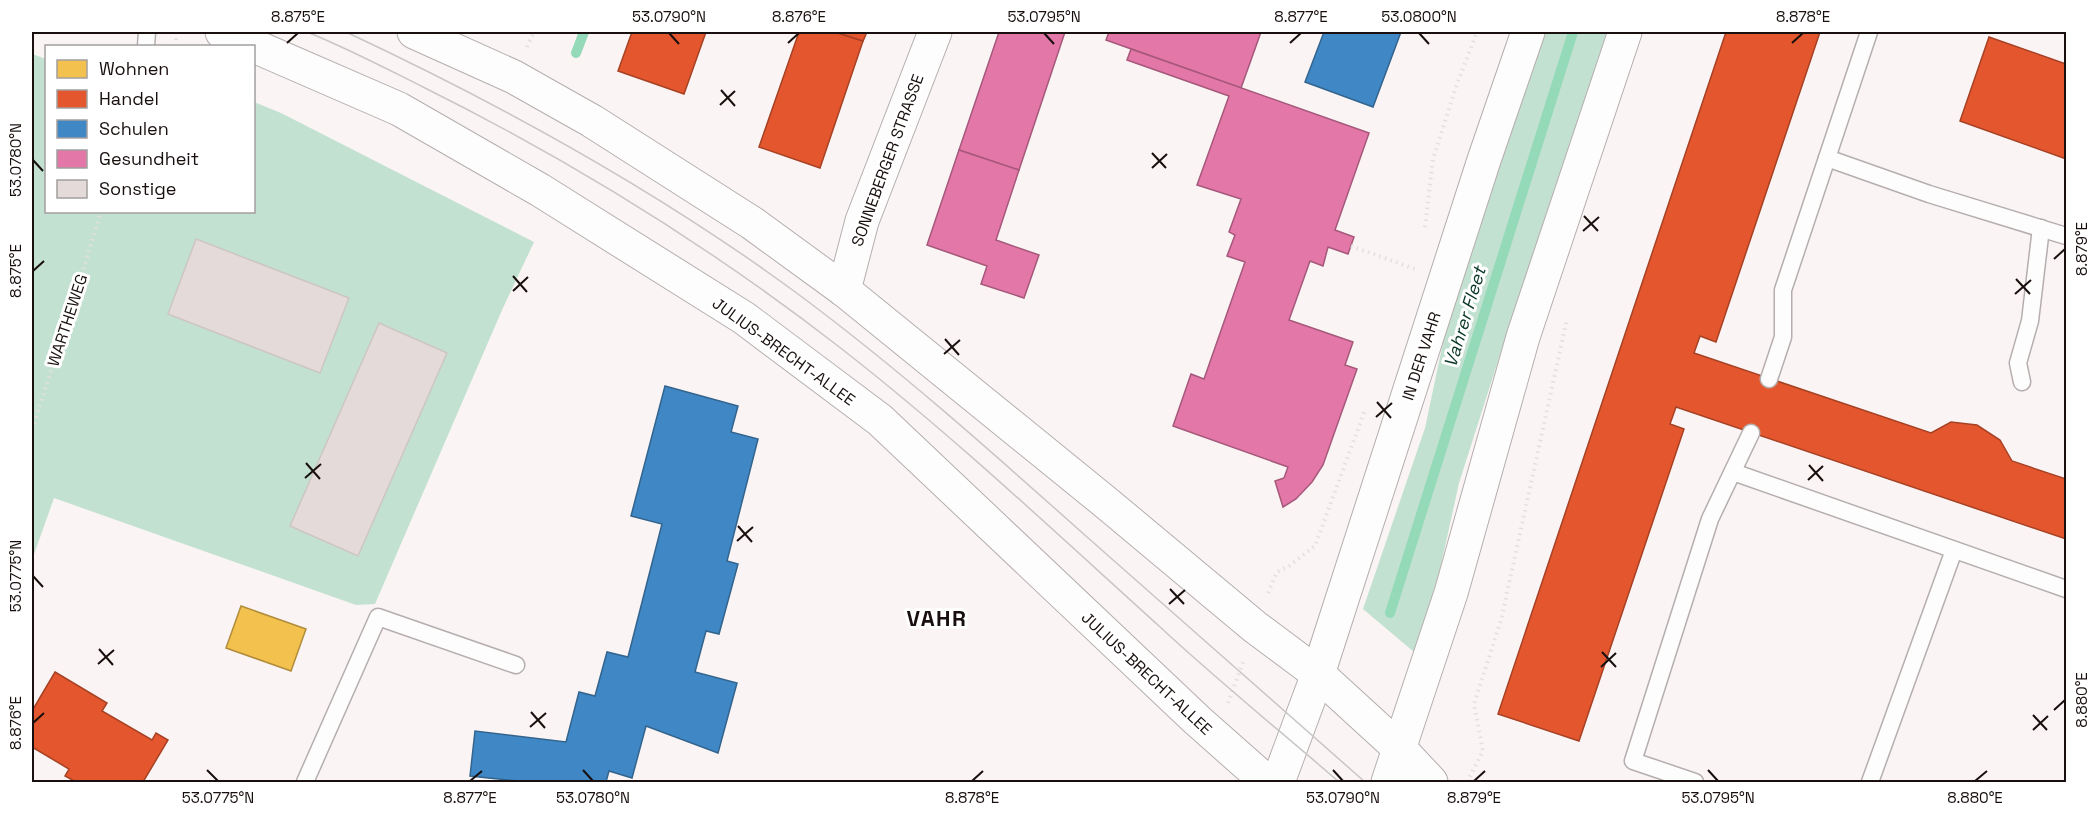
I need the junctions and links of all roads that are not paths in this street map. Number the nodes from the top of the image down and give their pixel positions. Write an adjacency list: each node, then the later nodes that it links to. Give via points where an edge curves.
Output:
1 (222, 32): 7 (main road, JULIUS-BRECHT-ALLEE)
2 (414, 32): 12 (main road, via 514,77 592,121 752,223)
3 (935, 32): 12 (main road, SONNEBERGER STRASSE, via 862,220)
4 (1528, 32): 20 (main road, IN DER VAHR)
5 (1625, 32): 21 (main road, via 1523,337 1451,593)
6 (1869, 32): 9 (lane)
7 (252, 45)
8 (255, 46): 23 (main road, JULIUS-BRECHT-ALLEE, via 399,109 540,190 744,318 879,420)
9 (1827, 158): 10 (lane); 13 (lane, via 1783,290 1783,337)
10 (2041, 228): 11 (lane); 14 (lane, via 2030,321 2018,363)
11 (2067, 236)
12 (844, 290): 20 (main road)
13 (1769, 378)
14 (2022, 382)
15 (1751, 433): 16 (lane)
16 (1733, 472): 17 (lane); 27 (lane, via 1710,519 1633,760)
17 (1954, 550): 18 (lane); 28 (lane)
18 (2067, 589)
19 (516, 665): 22 (lane, via 378,617)
20 (1318, 675): 21 (main road); 24 (main road, IN DER VAHR)
21 (1400, 749): 25 (main road); 26 (main road)
22 (305, 783)
23 (1267, 783)
24 (1278, 783)
25 (1388, 783)
26 (1431, 783)
27 (1695, 783)
28 (1870, 783)

